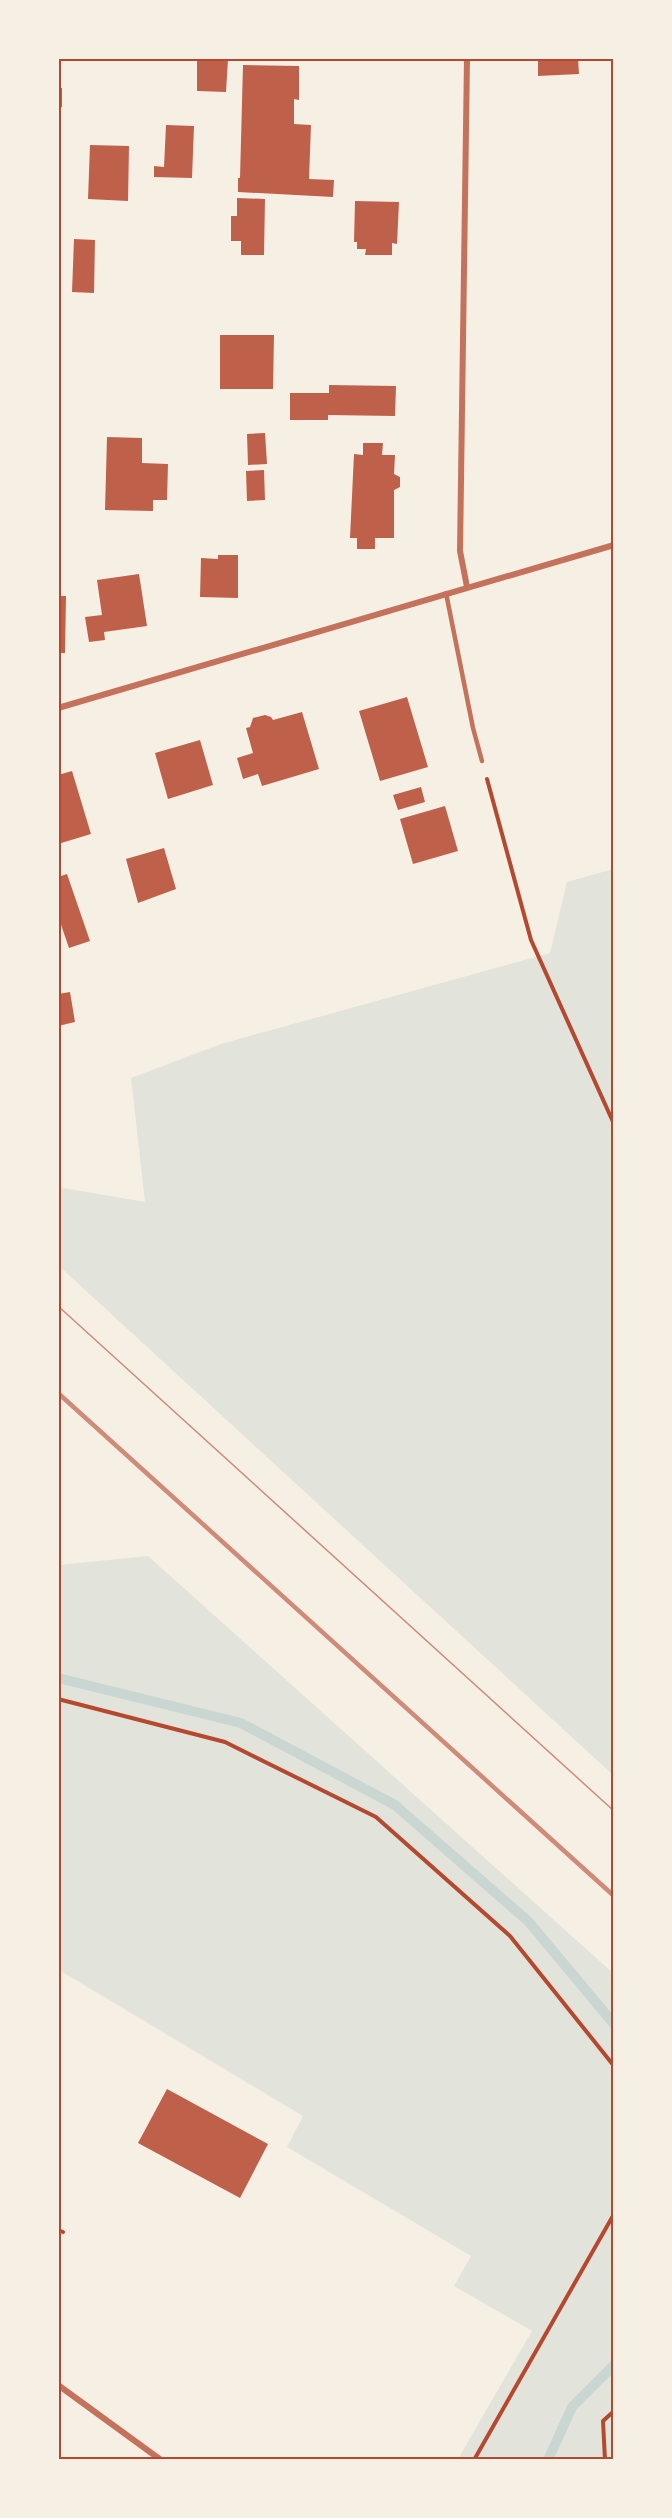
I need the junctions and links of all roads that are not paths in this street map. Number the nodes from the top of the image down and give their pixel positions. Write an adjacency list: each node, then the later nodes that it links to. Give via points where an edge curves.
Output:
1 (467, 58): 3 (street, via 460,551)
2 (614, 544): 3 (street)
3 (467, 586): 4 (street)
4 (446, 593): 5 (street); 6 (lane)
5 (58, 708)
6 (482, 761)
7 (58, 2385): 8 (street)
8 (161, 2460)

